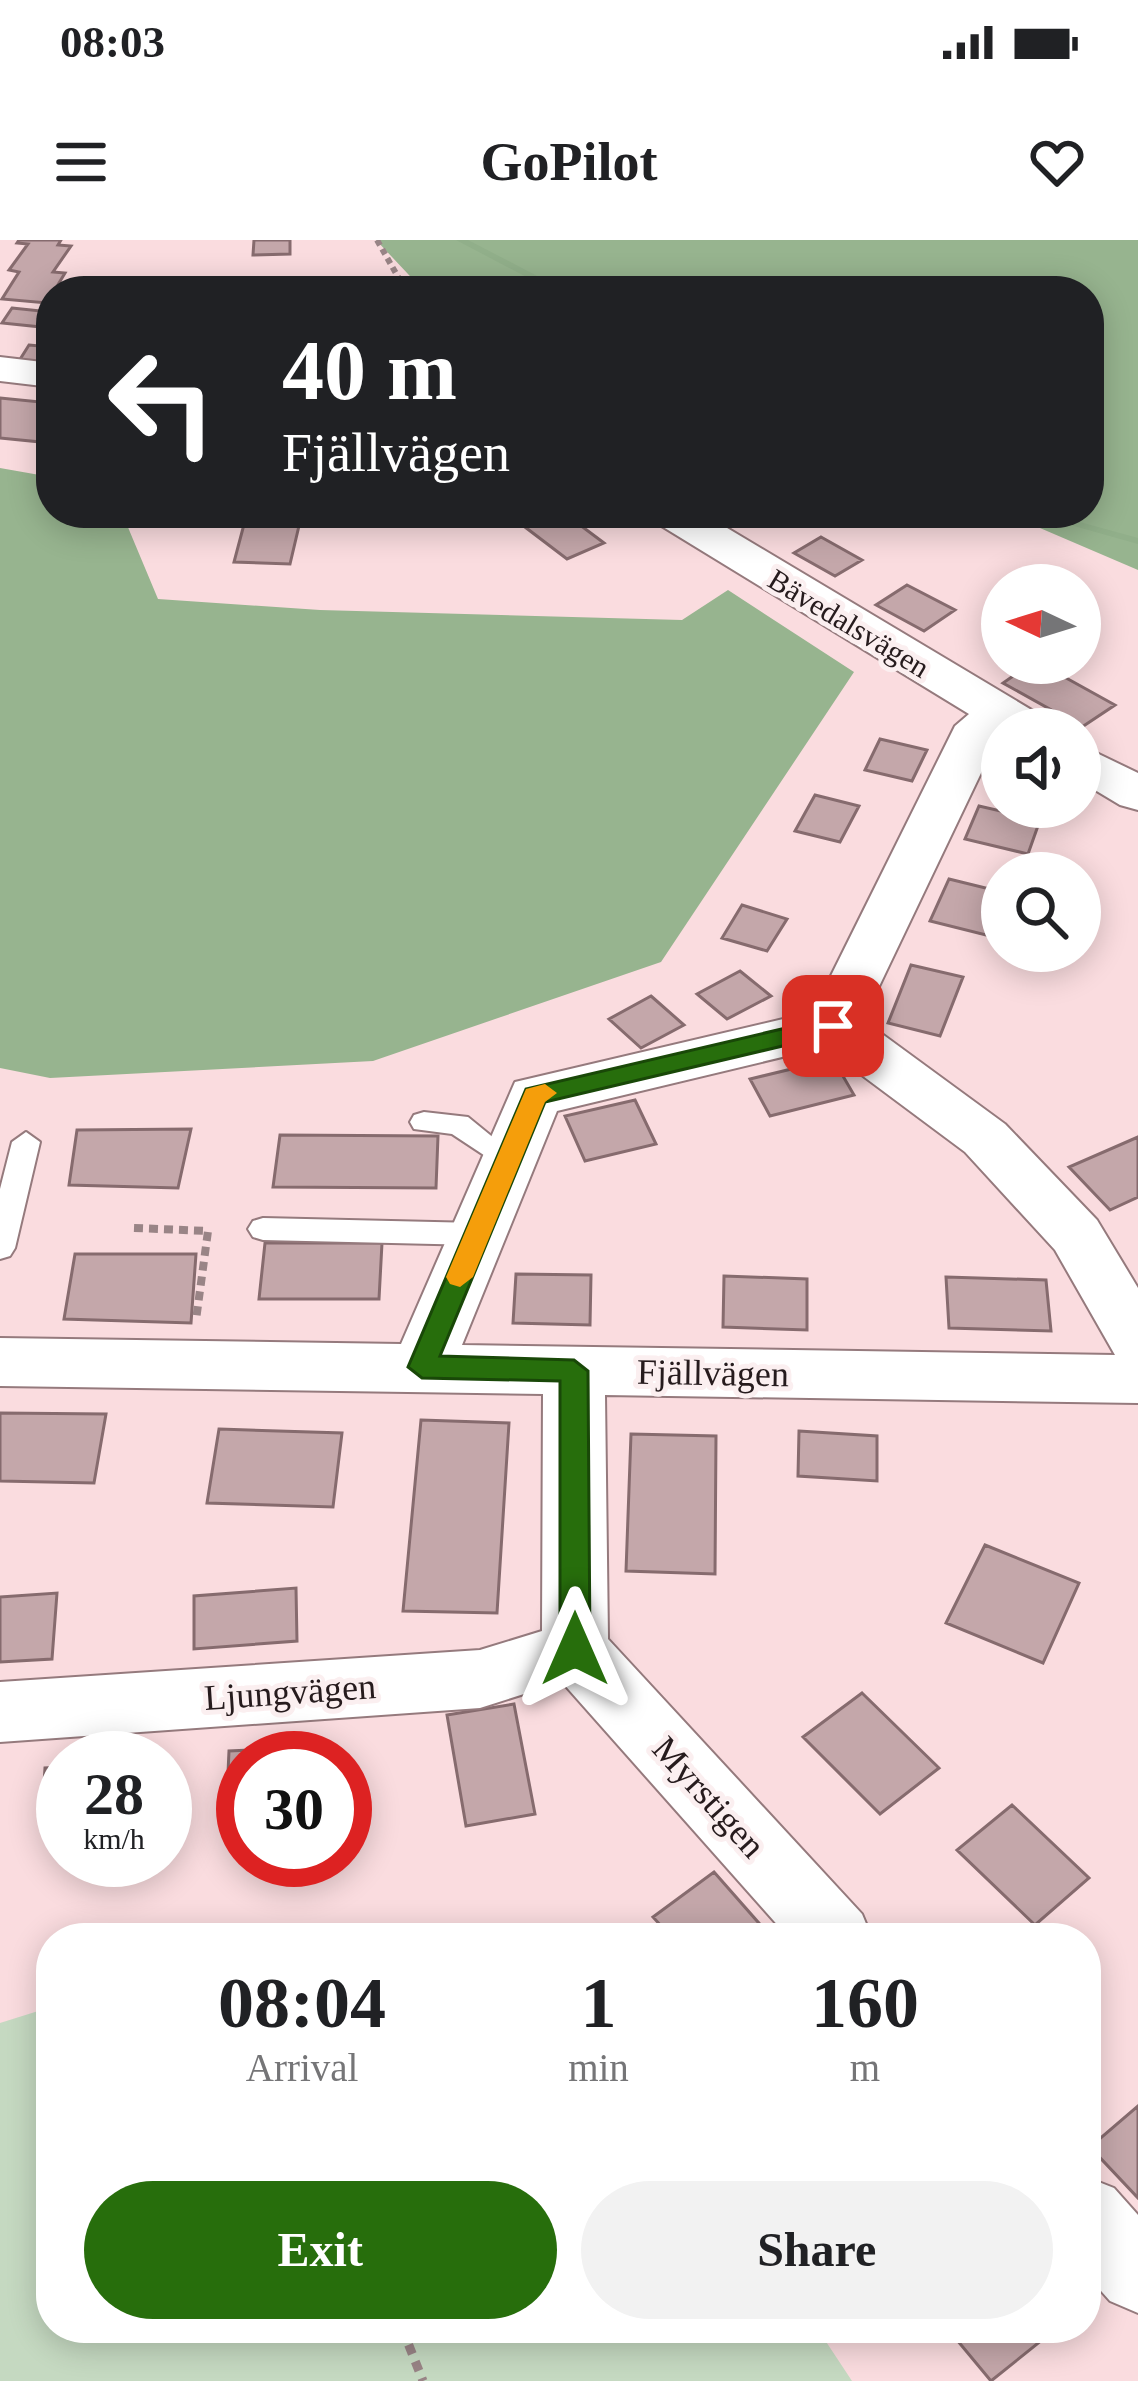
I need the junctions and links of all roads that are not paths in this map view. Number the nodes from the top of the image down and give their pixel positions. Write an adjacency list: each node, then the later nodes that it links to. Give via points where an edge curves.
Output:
1 (0, 369): 2 (street)
2 (36, 373)
3 (694, 528): 4 (street, Bävedalsvägen)
4 (981, 713)
5 (981, 768): 8 (street)
6 (1101, 772): 7 (street)
7 (1138, 794)
8 (833, 1026): 11 (street, via 535,1096); 15 (street, via 985,1138 1076,1235)
9 (424, 1122): 11 (lane, via 458,1124)
10 (26, 1142): 14 (lane)
11 (508, 1161): 13 (street)
12 (262, 1229): 13 (lane)
13 (477, 1234): 17 (street)
14 (0, 1248)
15 (1138, 1340)
16 (0, 1362): 17 (street, Fjällvägen)
17 (422, 1367): 18 (street, Fjällvägen)
18 (574, 1371): 19 (street, Fjällvägen); 20 (street)
19 (1138, 1379)
20 (575, 1649): 21 (street, Ljungvägen, via 480,1679); 22 (street, Myrstigen)
21 (0, 1712)
22 (822, 1923)
23 (1101, 2232): 24 (street)
24 (1138, 2273)

